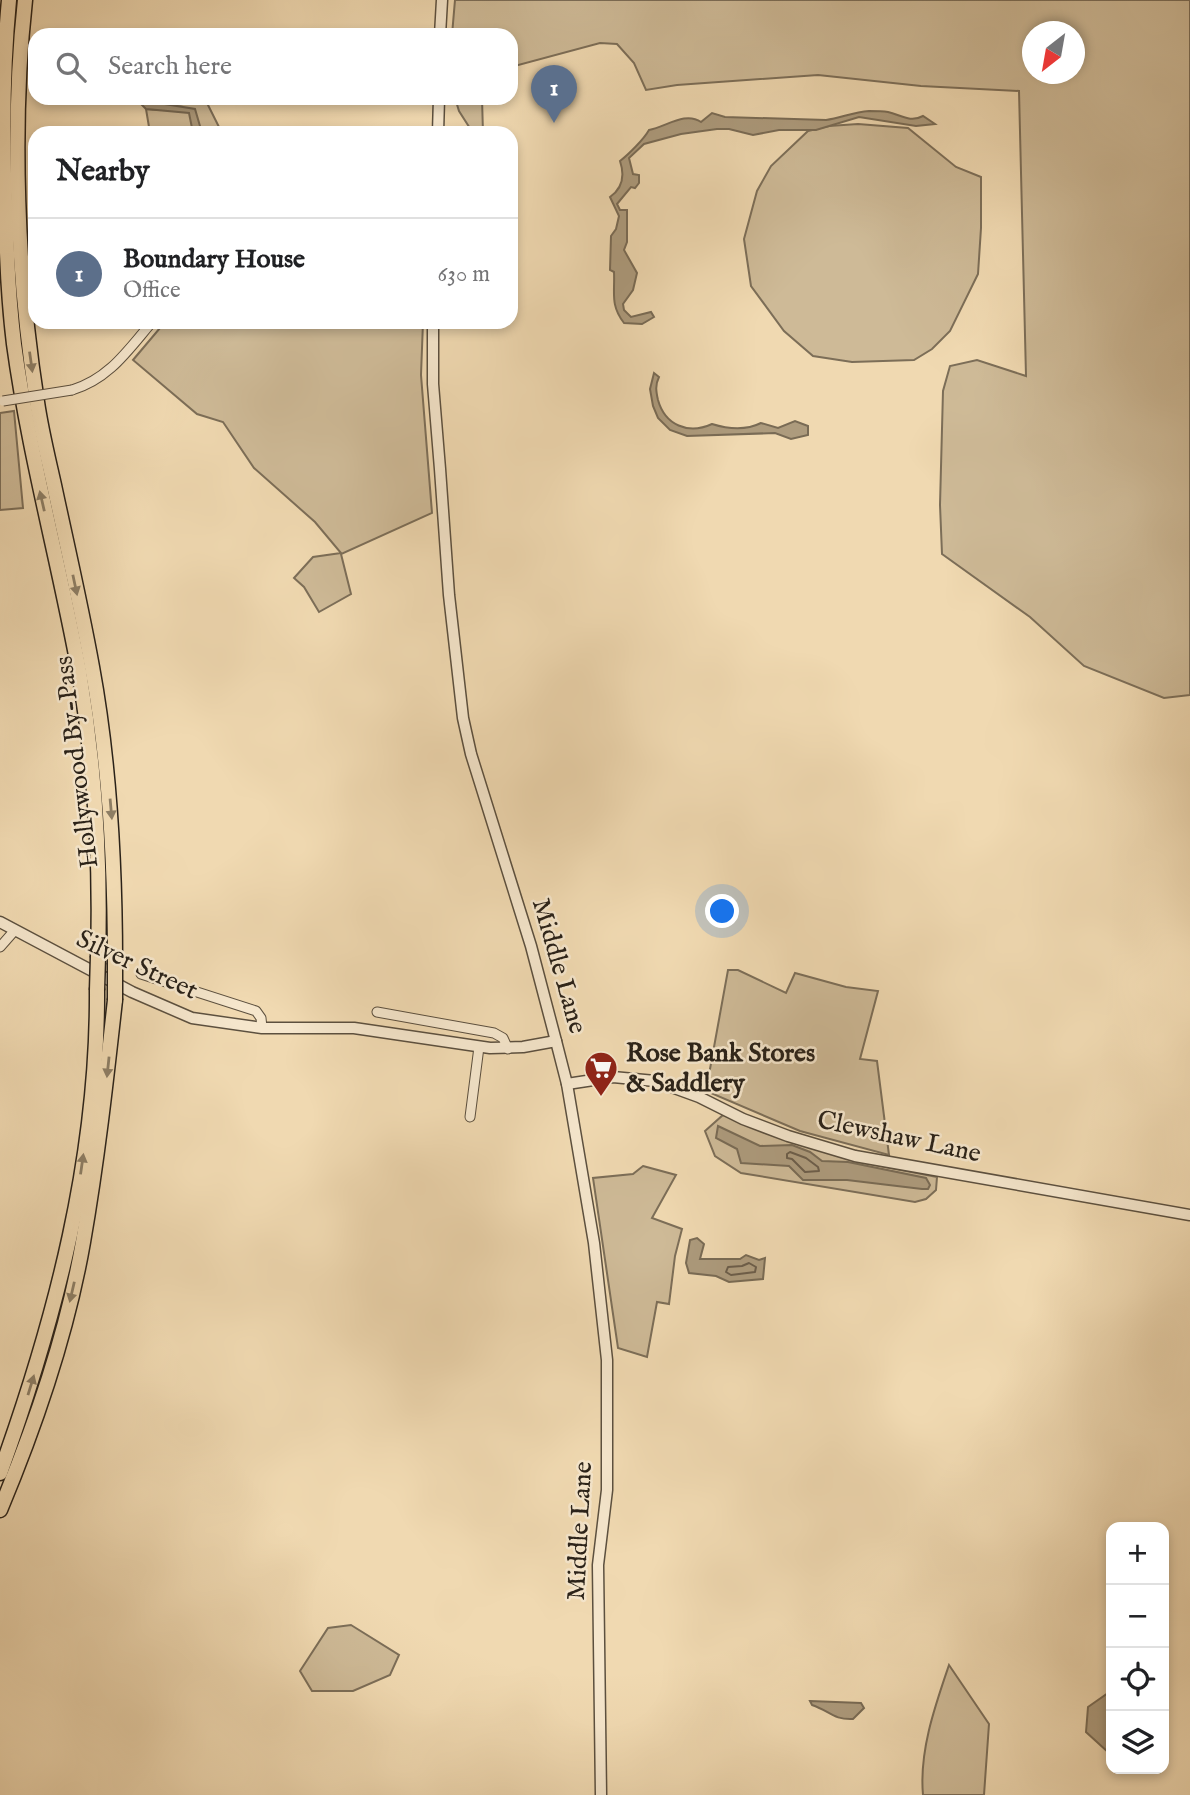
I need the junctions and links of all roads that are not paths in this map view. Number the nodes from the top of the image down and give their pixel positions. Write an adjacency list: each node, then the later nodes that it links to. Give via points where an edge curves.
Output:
1 (9, 0): 22 (highway, Hollywood By-Pass, one-way to 1, bridge, via 28,1395 71,1237 97,1043 99,845 79,671 34,463 14,344 3,137)
2 (25, 0): 23 (highway, Hollywood By-Pass, one-way to 23, bridge, via 18,130 28,343 104,737 114,848 116,963 103,1111 83,1244 43,1400)
3 (442, 0): 4 (street)
4 (440, 28)
5 (439, 105): 6 (street)
6 (440, 126)
7 (146, 329): 9 (street, bridge, via 106,374 72,390)
8 (433, 329): 16 (street, Middle Lane, via 433,384 463,718)
9 (2, 401)
10 (0, 922): 11 (street, Silver Street)
11 (15, 930): 12 (street); 15 (street, Silver Street, via 192,1018)
12 (0, 947)
13 (142, 974): 15 (street, via 256,1011)
14 (377, 1012): 18 (street, via 494,1032)
15 (262, 1028): 17 (street, Silver Street, via 354,1028)
16 (556, 1041): 18 (street, Silver Street); 19 (street, Middle Lane)
17 (480, 1047): 18 (street, Silver Street); 20 (street)
18 (508, 1049)
19 (567, 1084): 21 (street, Clewshaw Lane, via 613,1077 655,1082 788,1136 855,1156); 24 (street, Middle Lane, via 594,1243 607,1360 607,1490 598,1565)
20 (470, 1117)
21 (1190, 1215)
22 (0, 1473)
23 (0, 1510)
24 (601, 1795)

